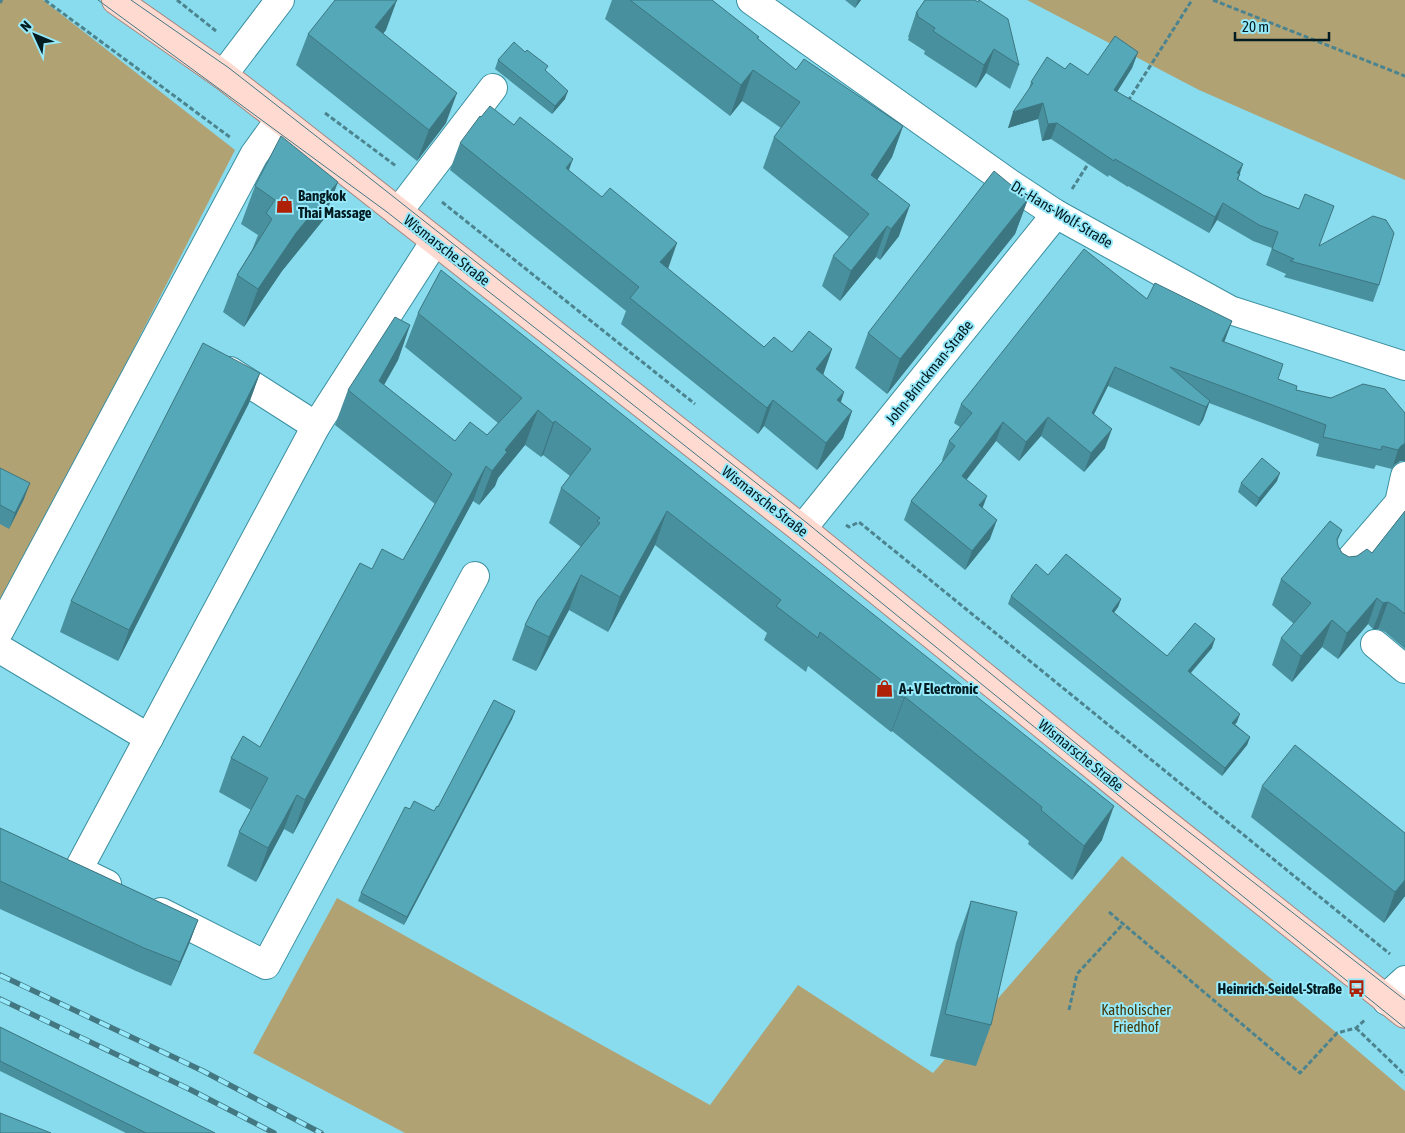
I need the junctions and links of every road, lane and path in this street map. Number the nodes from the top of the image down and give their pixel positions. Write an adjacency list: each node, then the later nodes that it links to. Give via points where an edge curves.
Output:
1 (2, 0): 9 (path)
2 (44, 0): 17 (path)
3 (116, 0): 11 (main road, Wismarsche Straße)
4 (177, 0): 10 (path)
5 (280, 0): 10 (street)
6 (751, 0): 21 (street, Dr.-Hans-Wolf-Straße)
7 (1192, 0): 14 (path)
8 (1213, 0): 12 (path)
9 (0, 3)
10 (241, 50): 11 (street)
11 (223, 75): 16 (main road, Wismarsche Straße)
12 (1405, 76)
13 (492, 88): 19 (street)
14 (1125, 106)
15 (318, 108): 19 (path)
16 (280, 119): 17 (street); 20 (main road, Wismarsche Straße)
17 (254, 155): 32 (street)
18 (1093, 156): 21 (path)
19 (419, 183): 20 (street); 25 (path)
20 (398, 212): 22 (main road, Wismarsche Straße)
21 (1056, 214): 23 (street, Dr.-Hans-Wolf-Straße, via 1230,310); 28 (street, John-Brinckman-Straße)
22 (435, 241): 26 (street); 29 (main road, Wismarsche Straße)
23 (1405, 366)
24 (230, 371): 26 (street)
25 (698, 406)
26 (316, 426): 36 (street)
27 (1405, 476): 30 (street, via 1398,502)
28 (822, 505): 29 (street, John-Brinckman-Straße); 39 (path, via 849,526 859,522)
29 (802, 529): 41 (main road, Wismarsche Straße)
30 (1343, 568)
31 (475, 576): 36 (street, via 266,964 78,870)
32 (0, 630)
33 (1375, 644): 35 (street)
34 (0, 649): 36 (street)
35 (1405, 669)
36 (149, 738)
37 (1109, 912): 38 (path)
38 (1123, 924): 42 (path, via 1077,974); 43 (path, via 1300,1073 1338,1032)
39 (1391, 956)
40 (1405, 980): 41 (street, via 1393,991)
41 (1396, 1007): 43 (path)
42 (1069, 1010)
43 (1356, 1028): 44 (path)
44 (1405, 1075)

